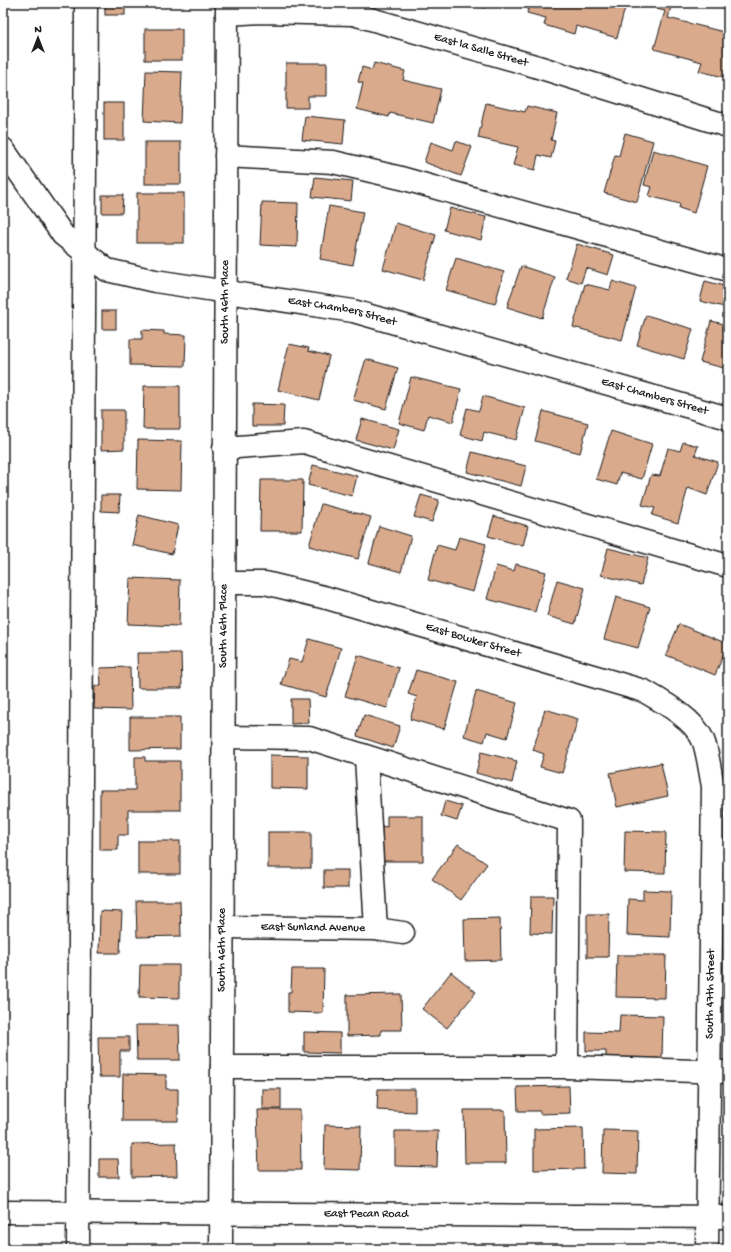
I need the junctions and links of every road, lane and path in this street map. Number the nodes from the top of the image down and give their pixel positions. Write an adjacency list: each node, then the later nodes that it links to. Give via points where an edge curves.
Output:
1 (86, 3): 6 (street)
2 (227, 8): 3 (street, East la Salle Street, via 261,12 353,14 535,66); 5 (street, South 46th Place)
3 (728, 126)
4 (3, 149): 6 (street, East Chambers Street, via 63,236)
5 (226, 156): 7 (street, via 333,162 401,178); 8 (street, South 46th Place)
6 (85, 252): 8 (street, East Chambers Street, via 107,270 155,281); 23 (street)
7 (728, 270)
8 (225, 292): 9 (street, East Chambers Street, via 353,311); 10 (street, South 46th Place)
9 (728, 418)
10 (224, 448): 11 (street, via 304,442); 12 (street, South 46th Place)
11 (728, 566)
12 (225, 583): 13 (street, South 46th Place); 14 (street, East Bowker Street, via 265,583 327,598 644,691 666,703 686,719)
13 (224, 737): 15 (street, via 309,738); 16 (street, South 46th Place)
14 (703, 740): 21 (street, South 47th Street, via 712,786)
15 (366, 757): 17 (street); 20 (street, via 568,821)
16 (223, 928): 17 (street, East Sunland Avenue); 19 (street, South 46th Place)
17 (376, 929): 18 (street, East Sunland Avenue)
18 (403, 933)
19 (222, 1067): 20 (street); 24 (street, South 46th Place)
20 (567, 1067): 21 (street)
21 (719, 1073): 25 (street, South 47th Street)
22 (3, 1212): 23 (street, East Pecan Road)
23 (78, 1212): 24 (street, East Pecan Road); 27 (street)
24 (221, 1213): 25 (street, East Pecan Road); 28 (street, South 46th Place)
25 (706, 1216): 26 (street, East Pecan Road); 29 (street, South 47th Street)
26 (728, 1217)
27 (78, 1249)
28 (221, 1249)
29 (707, 1249)

